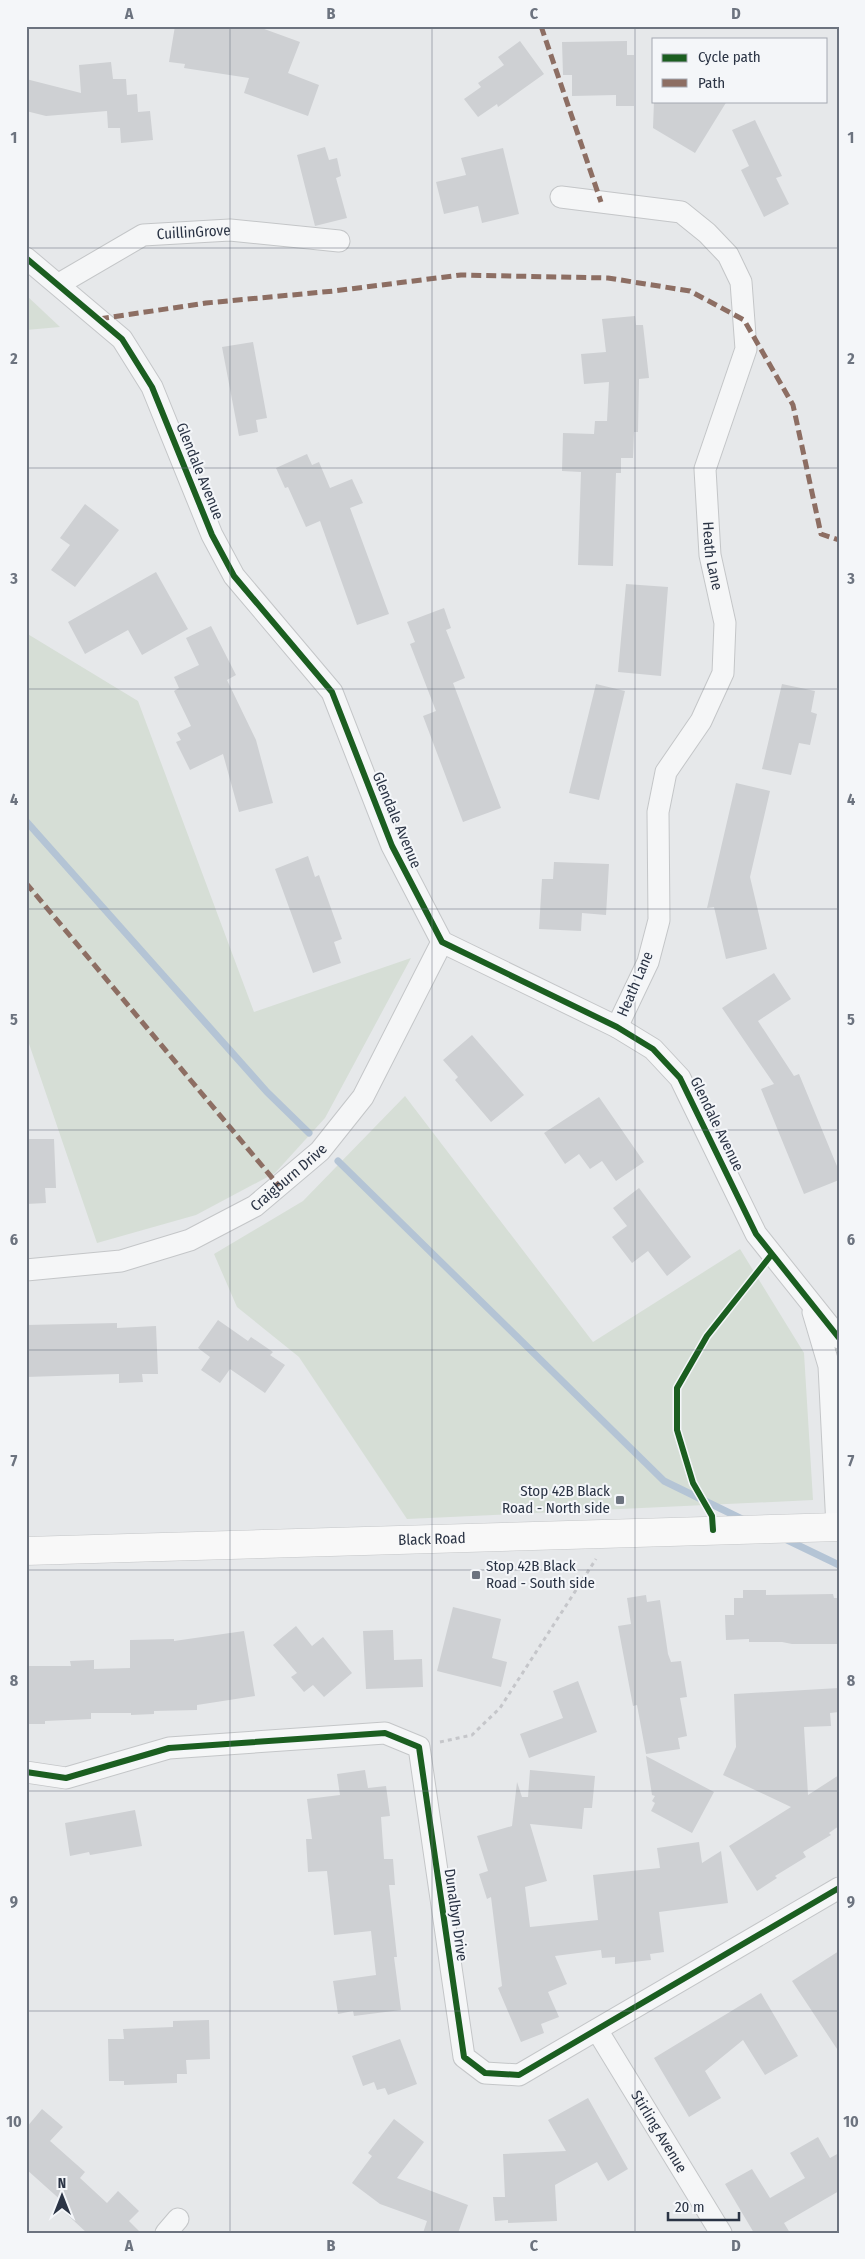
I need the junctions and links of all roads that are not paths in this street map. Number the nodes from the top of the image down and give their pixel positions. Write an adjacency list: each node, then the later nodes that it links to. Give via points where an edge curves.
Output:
1 (561, 196): 6 (street, Heath Lane, via 681,212 707,233 728,256 741,282 746,349 705,469 710,555 725,623 723,673 701,721 666,772 658,812 659,920 648,962)
2 (339, 241): 4 (street, CuillinGrove, via 230,230 143,235)
3 (26, 258): 4 (street, Glendale Avenue)
4 (59, 284): 5 (street, Glendale Avenue, via 122,339 152,387 212,535 234,576 332,692 392,846)
5 (442, 942): 6 (street, Glendale Avenue); 7 (street, Craigburn Drive, via 363,1097 320,1151 255,1206 190,1240 121,1261)
6 (617, 1027): 8 (street, Glendale Avenue, via 653,1049 680,1078 756,1234)
7 (26, 1270)
8 (810, 1302): 9 (street, Glendale Avenue); 10 (street, Glendale Avenue, via 829,1366)
9 (839, 1338)
10 (838, 1527): 11 (main road, Black Road)
11 (26, 1550)
12 (26, 1772): 14 (street, Dunalbyn Drive, via 66,1778 169,1748 385,1733 419,1747 464,2057 485,2073 519,2075)
13 (839, 1888): 14 (street, Dunalbyn Drive)
14 (597, 2030): 15 (street, Stirling Avenue)
15 (721, 2233)

